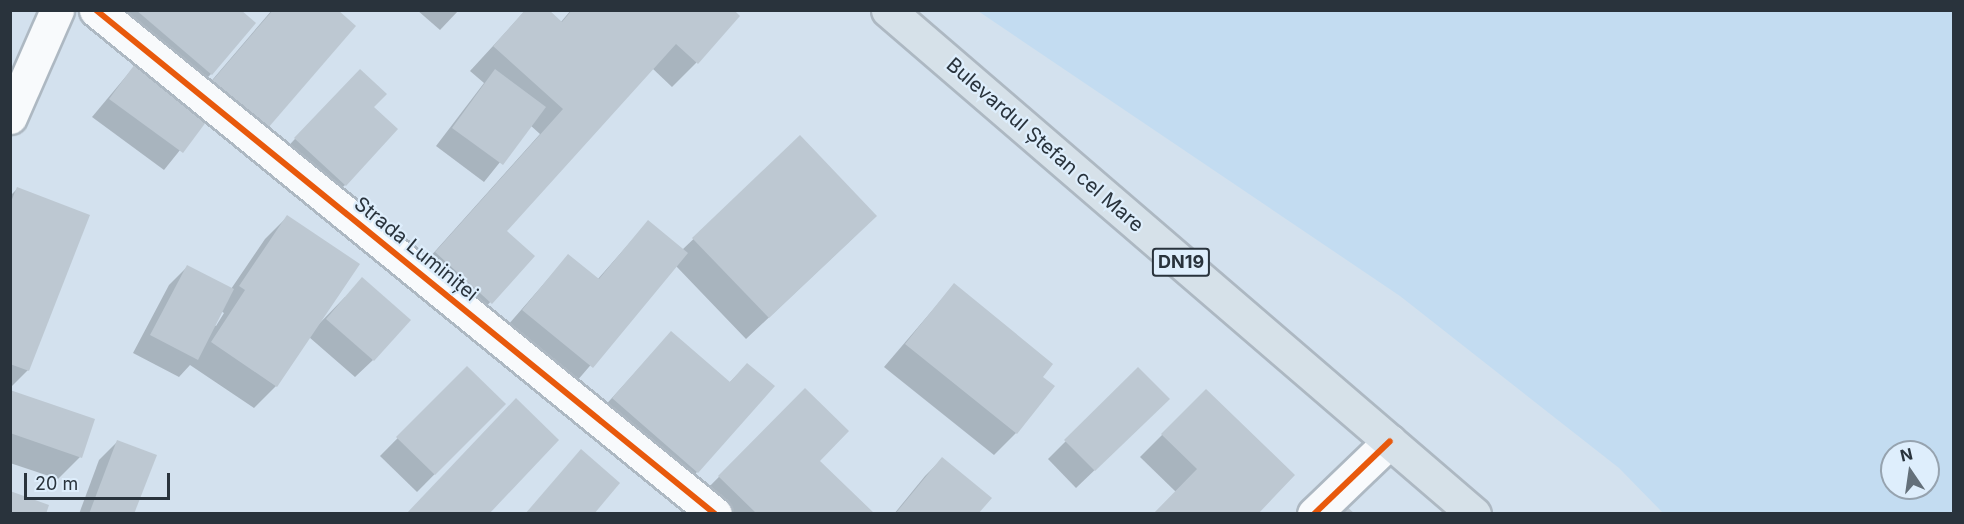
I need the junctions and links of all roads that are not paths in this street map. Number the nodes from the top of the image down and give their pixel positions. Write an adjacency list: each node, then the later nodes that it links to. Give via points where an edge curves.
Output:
1 (57, 10): 5 (street)
2 (96, 10): 7 (street, Strada Luminiței)
3 (888, 10): 4 (main road, Bulevardul Ștefan cel Mare / DN19)
4 (918, 24): 6 (main road, Bulevardul Ștefan cel Mare / DN19)
5 (10, 117)
6 (1390, 441): 8 (street); 9 (main road, Bulevardul Ștefan cel Mare / DN19)
7 (715, 513)
8 (1314, 513)
9 (1474, 513)

